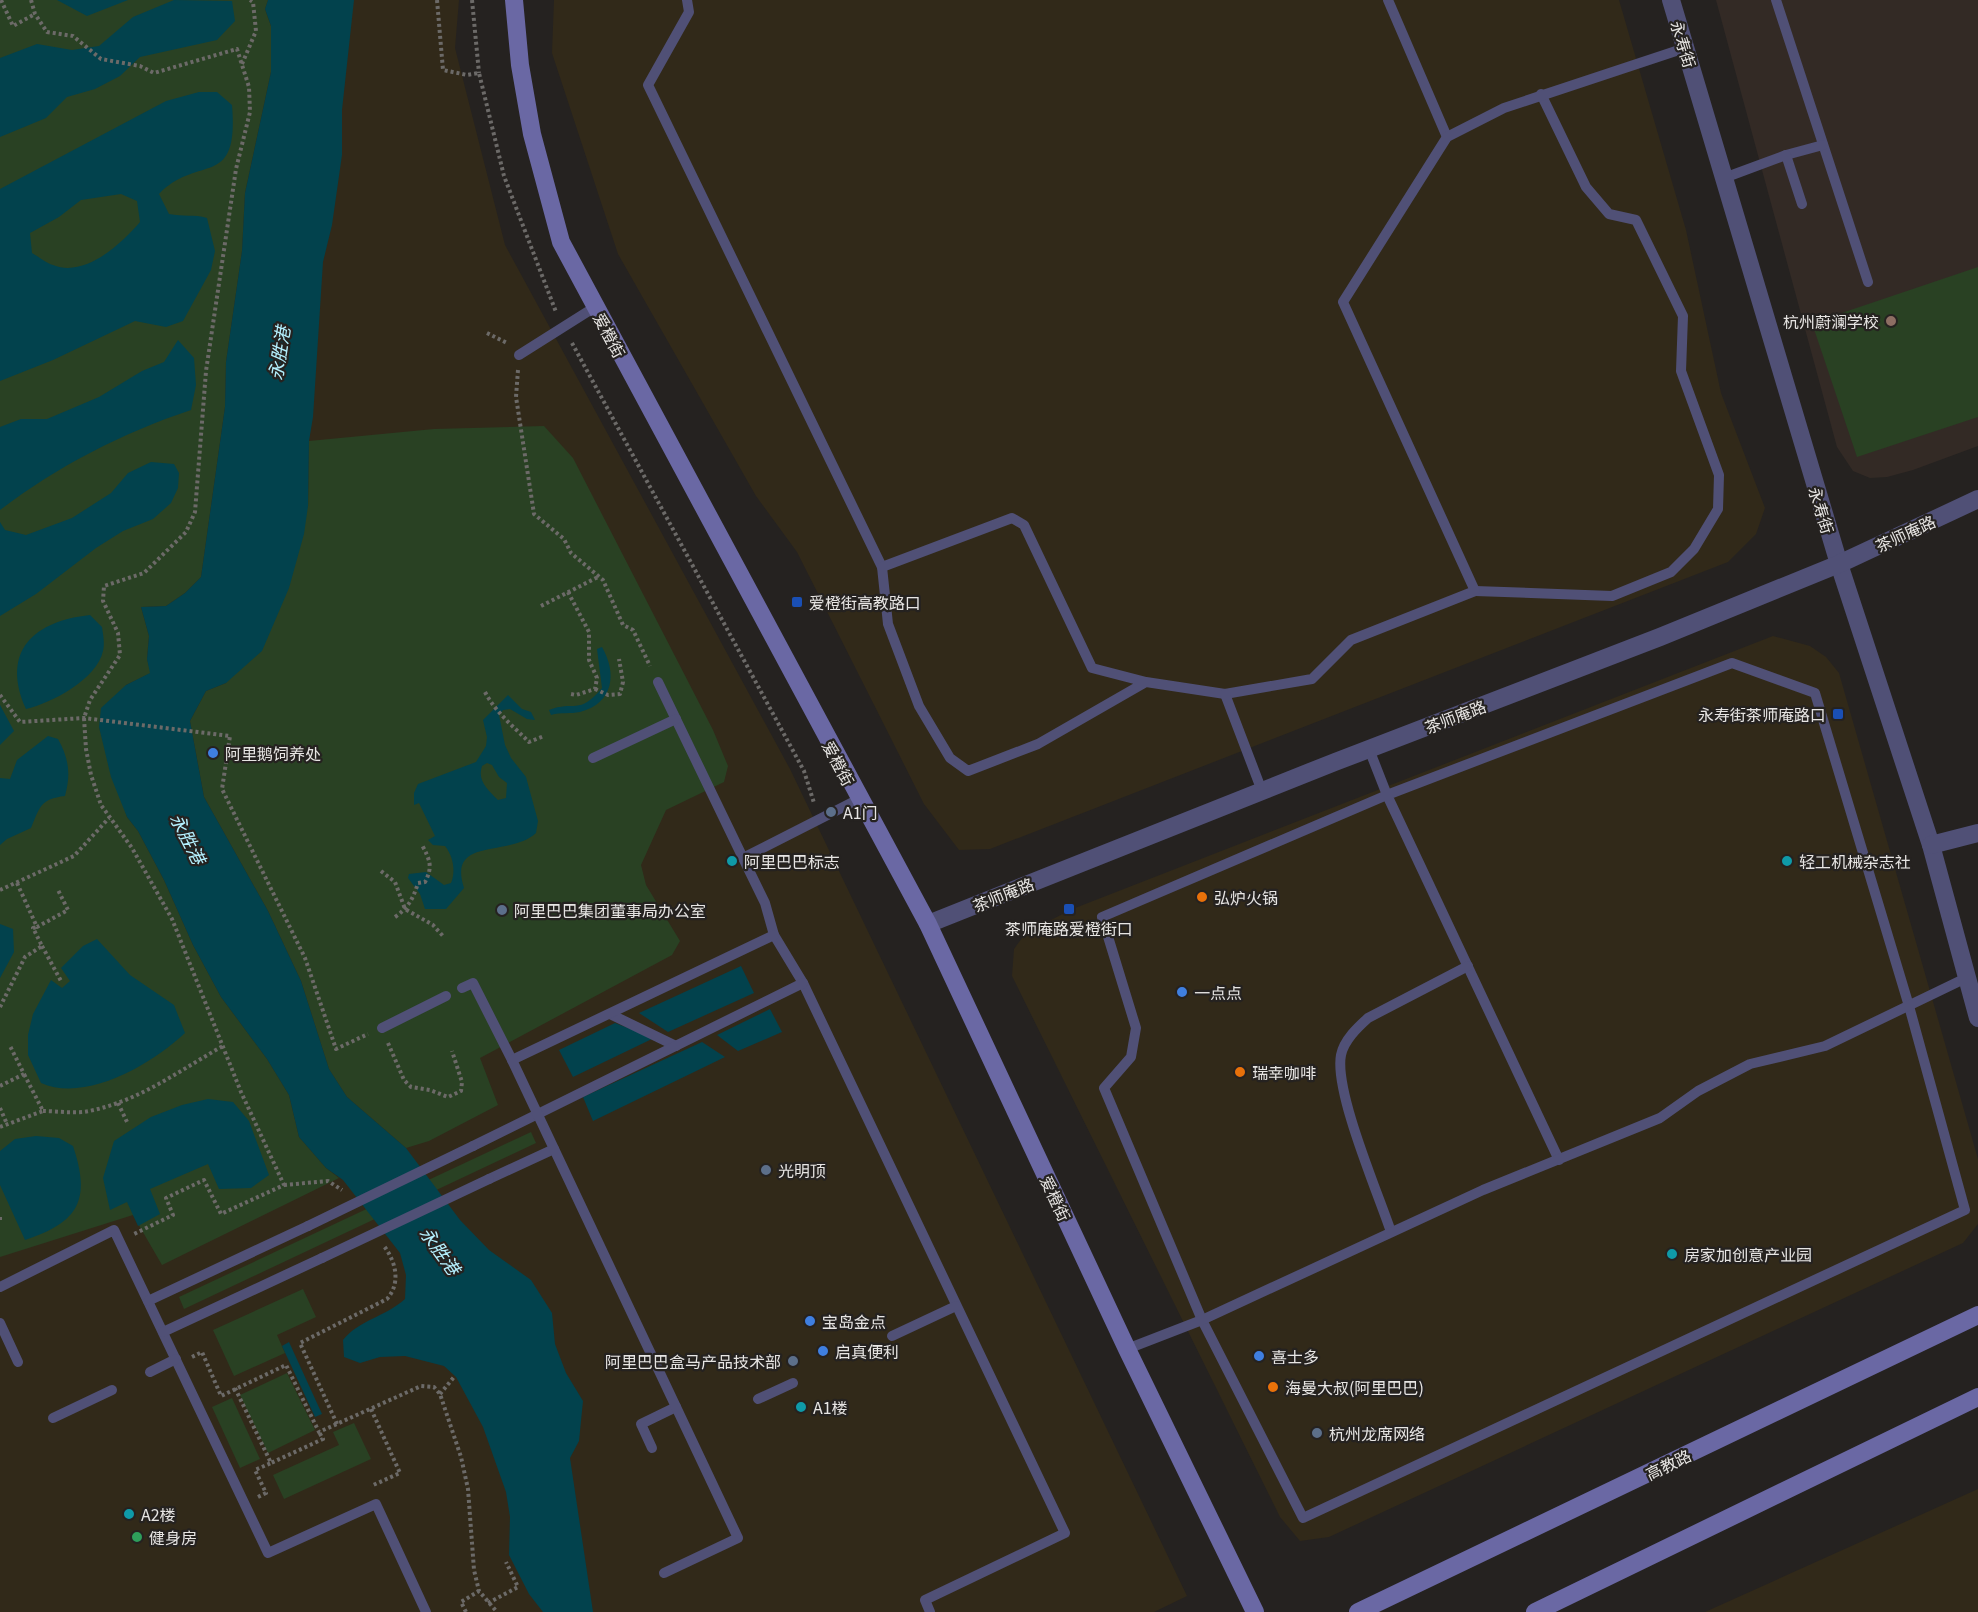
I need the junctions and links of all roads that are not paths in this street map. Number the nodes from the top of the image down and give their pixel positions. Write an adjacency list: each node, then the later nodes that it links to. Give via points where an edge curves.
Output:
1 (514, 0): 14 (street, 爱橙街, via 532,134 561,243)
2 (687, 0): 18 (lane, via 689,12 648,85)
3 (1388, 0): 8 (lane)
4 (1671, 0): 6 (street, 永寿街)
5 (1776, 0): 9 (lane)
6 (1685, 48): 7 (lane); 11 (street, 永寿街)
7 (1541, 94): 8 (lane, via 1503,108); 19 (lane, via 1586,187 1609,214 1636,220 1683,316 1681,372 1719,475 1718,509 1694,549 1671,572 1612,596)
8 (1447, 137): 19 (lane, via 1343,302)
9 (1823, 145): 10 (lane); 13 (lane)
10 (1786, 155): 11 (lane); 12 (lane)
11 (1724, 178): 17 (street, 永寿街)
12 (1802, 204)
13 (1868, 282)
14 (595, 308): 15 (lane); 28 (street, 爱橙街)
15 (519, 355)
16 (1978, 499): 17 (street, 茶师庵路)
17 (1839, 564): 24 (street, 茶师庵路); 30 (street, 永寿街)
18 (882, 567): 21 (lane, via 1012,518 1024,525 1092,668); 21 (lane, via 888,624 919,706 950,758 968,771 1038,744)
19 (1475, 591): 22 (lane, via 1351,640 1312,679)
20 (658, 682): 23 (lane)
21 (1146, 682): 22 (lane)
22 (1225, 694): 26 (lane)
23 (675, 719): 25 (lane); 31 (lane)
24 (1369, 749): 26 (street, 茶师庵路); 27 (lane)
25 (593, 759)
26 (1262, 791): 32 (street, 茶师庵路)
27 (1387, 795): 34 (lane); 39 (lane, via 1732,663 1815,693); 53 (lane, via 1102,917 1136,1028 1131,1057 1104,1088)
28 (859, 799): 31 (lane); 32 (street, 爱橙街)
29 (1978, 833): 30 (street)
30 (1930, 845): 35 (street, 永寿街)
31 (743, 858): 33 (lane, via 765,903)
32 (928, 924): 57 (street, 爱橙街)
33 (774, 935): 36 (lane); 40 (lane)
34 (1468, 966): 47 (lane); 48 (lane, via 1368,1018 1355,1029 1341,1053 1341,1086)
35 (1966, 978): 39 (lane); 41 (street, 永寿街)
36 (803, 983): 43 (lane); 51 (lane)
37 (462, 988): 44 (lane, via 473,983)
38 (446, 996): 42 (lane)
39 (1909, 1006): 47 (lane, via 1825,1046 1750,1064 1698,1091 1660,1118); 53 (lane, via 1965,1210 1303,1518)
40 (610, 1014): 43 (lane); 44 (lane)
41 (1978, 1018)
42 (382, 1028)
43 (676, 1046): 45 (lane)
44 (512, 1060): 45 (lane)
45 (538, 1114): 46 (lane); 50 (lane, bridge)
46 (554, 1149): 55 (lane, bridge); 65 (lane)
47 (1559, 1160): 48 (lane)
48 (1391, 1232): 53 (lane)
49 (0, 1287): 50 (lane, via 114,1230)
50 (148, 1301): 55 (lane)
51 (956, 1306): 56 (lane); 70 (lane, via 1065,1533 925,1600)
52 (1978, 1315): 72 (street, 高教路)
53 (1202, 1320): 57 (lane)
54 (0, 1323): 59 (lane)
55 (163, 1332): 58 (lane)
56 (892, 1336)
57 (1127, 1349): 71 (street, 爱橙街)
58 (176, 1359): 60 (lane); 69 (lane, via 268,1553 376,1504)
59 (18, 1362)
60 (150, 1372)
61 (793, 1383): 64 (lane)
62 (112, 1390): 66 (lane)
63 (1978, 1397): 73 (street)
64 (758, 1399)
65 (676, 1407): 67 (lane, via 641,1424); 68 (lane, via 691,1430 738,1538)
66 (53, 1418)
67 (652, 1448)
68 (664, 1573)
69 (426, 1612)
70 (930, 1612)
71 (1255, 1612)
72 (1358, 1612)
73 (1536, 1612)

